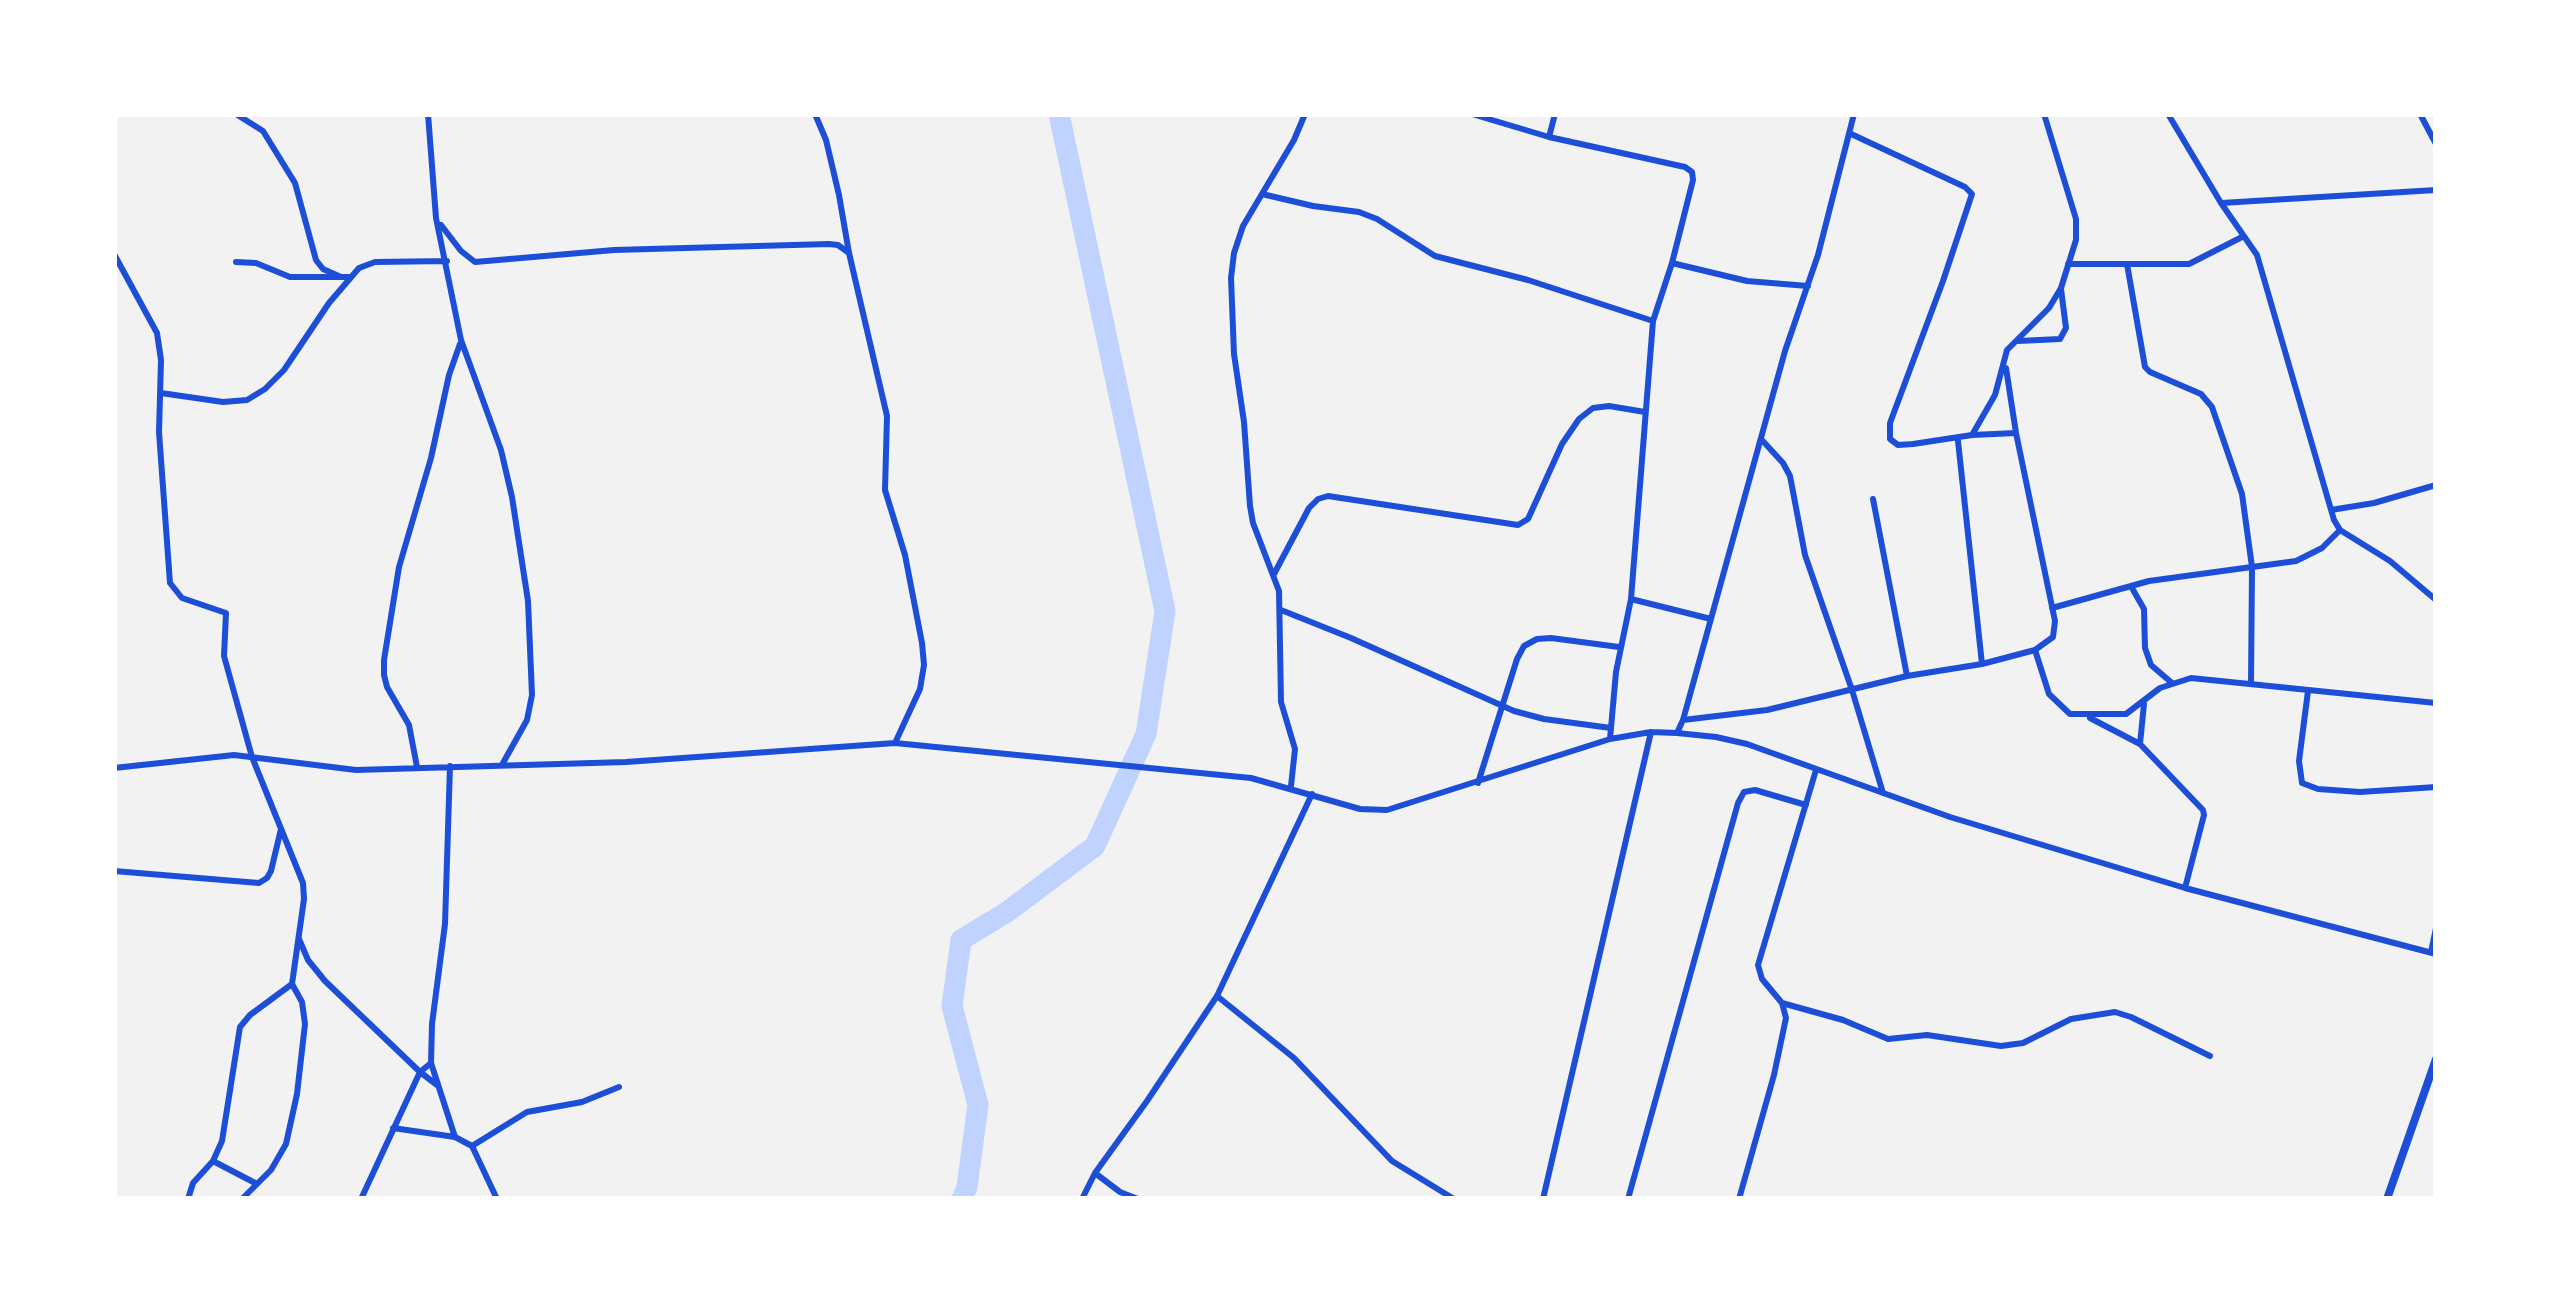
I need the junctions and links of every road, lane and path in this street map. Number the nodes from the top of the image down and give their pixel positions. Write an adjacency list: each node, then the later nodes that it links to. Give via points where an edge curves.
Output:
1 (236, 114): 26 (street, via 263,130 295,183 316,260)
2 (428, 114): 17 (street)
3 (815, 114): 19 (street)
4 (1305, 114): 15 (street)
5 (1472, 114): 12 (street)
6 (1555, 114): 12 (street)
7 (1854, 114): 11 (street)
8 (2044, 114): 24 (street, via 2076,220)
9 (2168, 114): 16 (street)
10 (2420, 114): 13 (street)
11 (1849, 133): 28 (street); 39 (street, via 1972,194 1889,432 1898,445)
12 (1549, 137): 23 (street, via 1692,172)
13 (2436, 144)
14 (2436, 190): 16 (street)
15 (1262, 194): 30 (street, via 1359,212 1435,256); 45 (street, via 1234,253 1231,309 1250,506)
16 (2221, 203): 18 (street)
17 (436, 218): 19 (street, via 475,262 829,244); 21 (street)
18 (2245, 235): 25 (street, via 2189,264); 42 (street, via 2263,270)
19 (849, 253): 69 (street, via 886,416 884,490 924,665)
20 (114, 254): 34 (street, via 157,333)
21 (447, 261): 27 (street, via 375,262); 31 (street)
22 (236, 262): 26 (street, via 290,277)
23 (1672, 262): 28 (street); 30 (street)
24 (2068, 264): 25 (street); 29 (street)
25 (2128, 264): 44 (street, via 2145,367 2212,407 2242,494)
26 (340, 277): 27 (street)
27 (351, 277): 34 (street, via 302,346 247,400)
28 (1808, 286): 38 (street)
29 (2061, 288): 32 (street); 32 (street, via 2060,339)
30 (1653, 321): 35 (street)
31 (461, 340): 72 (street, via 501,450 528,601 532,695); 74 (street, via 399,567 384,660)
32 (2014, 340): 33 (street)
33 (2005, 360): 36 (street); 37 (street)
34 (160, 393): 71 (street, via 170,583 182,598 226,613 224,656)
35 (1645, 412): 45 (street, via 1609,406 1579,418 1536,506 1518,525 1328,496 1310,508); 47 (street)
36 (2016, 433): 37 (street); 49 (street)
37 (1972, 435): 39 (street)
38 (1761, 439): 51 (street); 58 (street, via 1790,476 1805,555)
39 (1958, 439): 54 (street)
40 (2436, 485): 42 (street)
41 (1873, 499): 55 (street)
42 (2332, 510): 43 (street)
43 (2340, 530): 44 (street, via 2296,561); 48 (street)
44 (2252, 567): 46 (street); 57 (street)
45 (1274, 574): 50 (street)
46 (2132, 588): 49 (street); 56 (street, via 2144,609 2151,665)
47 (1631, 599): 51 (street); 52 (street)
48 (2436, 601)
49 (2052, 608): 53 (street, via 2053,638)
50 (1281, 610): 62 (street); 78 (street, via 1283,715 1295,749)
51 (1711, 619): 64 (street)
52 (1621, 647): 62 (street, via 1537,639 1516,658); 65 (street)
53 (2035, 650): 54 (street); 63 (street, via 2049,694 2070,714)
54 (1982, 664): 55 (street)
55 (1907, 676): 58 (street)
56 (2172, 683): 57 (street); 60 (street)
57 (2252, 683): 59 (street)
58 (1852, 690): 64 (street); 80 (street)
59 (2308, 691): 61 (street); 79 (street, via 2302,783 2360,792)
60 (2146, 698): 63 (street, via 2126,714); 70 (street)
61 (2436, 703)
62 (1502, 706): 65 (street); 77 (street)
63 (2084, 715): 70 (street)
64 (1683, 720): 67 (street)
65 (1611, 728): 68 (street)
66 (1651, 732): 67 (street); 68 (street); 111 (street)
67 (1677, 733): 76 (street, via 1747,744)
68 (1610, 739): 77 (street)
69 (895, 742): 72 (street); 78 (street)
70 (2140, 744): 85 (street, via 2203,810)
71 (252, 757): 74 (street, via 356,770); 75 (street); 83 (street)
72 (502, 765): 73 (street)
73 (450, 766): 74 (street); 94 (street)
74 (417, 767)
75 (114, 768)
76 (1816, 770): 80 (street); 82 (street)
77 (1478, 783): 81 (street, via 1387,810)
78 (1291, 787): 81 (street)
79 (2436, 787)
80 (1883, 793): 85 (street)
81 (1312, 794): 90 (street)
82 (1806, 806): 91 (street, via 1758,965); 112 (street, via 1754,790 1738,803)
83 (282, 827): 84 (street, via 260,883); 87 (street, via 303,883)
84 (114, 872)
85 (2185, 888): 88 (street)
86 (2436, 928): 88 (street)
87 (298, 935): 89 (street); 95 (street, via 325,981)
88 (2433, 953)
89 (292, 984): 101 (street, via 240,1028); 103 (street, via 305,1024 297,1094 286,1144)
90 (1217, 996): 102 (street); 110 (street, via 1294,1058 1392,1161)
91 (1782, 1003): 92 (street, via 1888,1039 1927,1035 2001,1046 2071,1019 2116,1012); 113 (street, via 1774,1075)
92 (2210, 1056)
93 (2436, 1059): 114 (street)
94 (431, 1063): 95 (street); 96 (street)
95 (419, 1072): 96 (street); 98 (street)
96 (441, 1087): 99 (street)
97 (619, 1088): 100 (street, via 527,1112)
98 (393, 1128): 99 (street); 106 (street)
99 (455, 1137): 100 (street)
100 (472, 1146): 107 (street)
101 (213, 1161): 103 (street); 104 (street)
102 (1095, 1172): 108 (street); 109 (street)
103 (257, 1184): 105 (street)
104 (188, 1199)
105 (242, 1199)
106 (361, 1199)
107 (497, 1199)
108 (1082, 1199)
109 (1138, 1199)
110 (1454, 1199)
111 (1543, 1199)
112 (1628, 1199)
113 (1739, 1199)
114 (2387, 1199)

